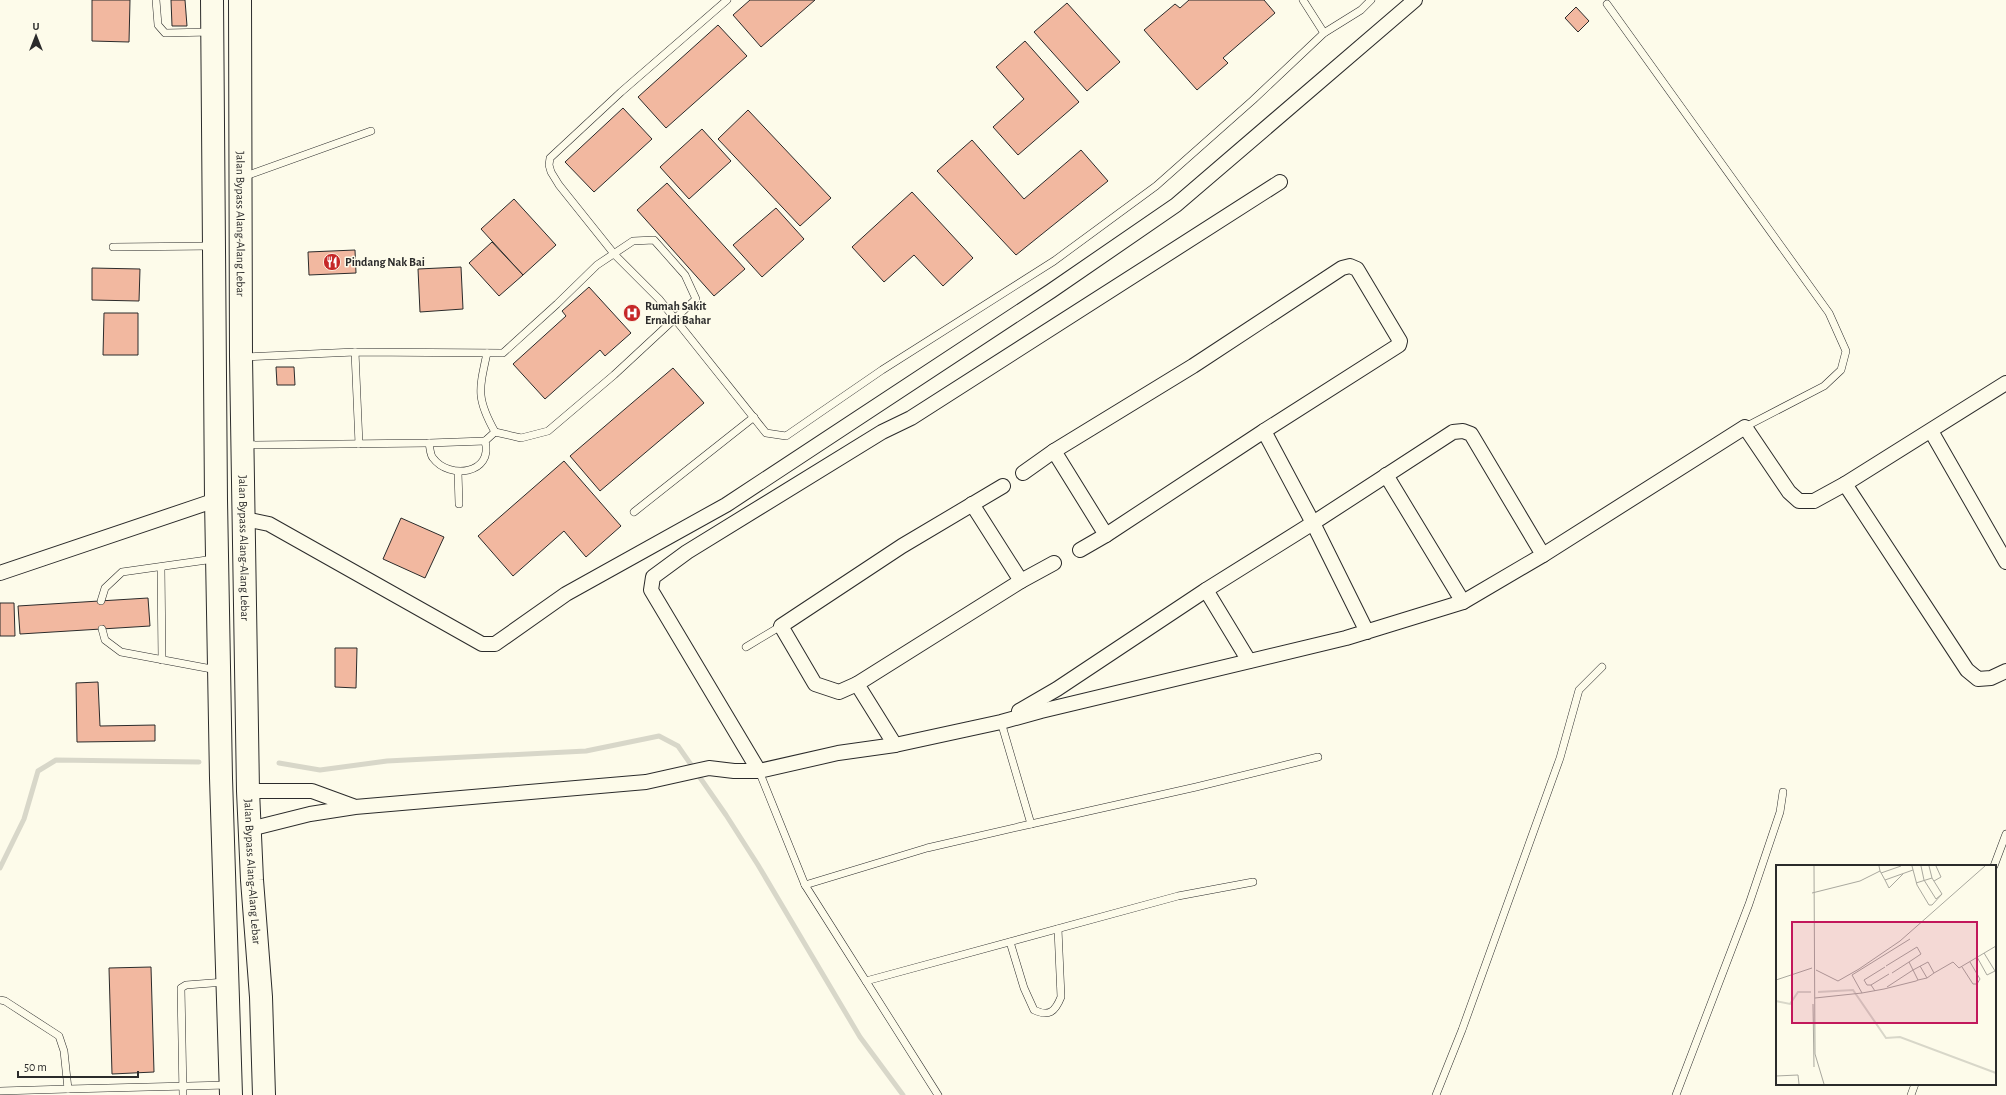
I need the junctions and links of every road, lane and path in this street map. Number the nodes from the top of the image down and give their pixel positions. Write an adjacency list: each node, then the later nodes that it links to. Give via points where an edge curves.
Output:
1 (156, 0): 9 (lane, via 158,25 164,32)
2 (212, 0): 9 (highway)
3 (240, 0): 12 (highway, Jalan Bypass Alang-Alang Lebar)
4 (727, 0): 16 (lane, via 550,158 551,172 559,185)
5 (1303, 0): 10 (lane)
6 (1370, 0): 10 (lane, via 1361,10)
7 (1415, 0): 41 (street, via 1176,205 1051,292 726,505 566,594 495,644 482,644 269,524)
8 (1607, 4): 23 (lane, via 1829,313 1846,350 1841,370 1824,386)
9 (212, 32): 14 (highway)
10 (1324, 33): 22 (lane, via 1156,186 1054,261 882,370 786,436 766,433)
11 (371, 131): 12 (lane)
12 (241, 178): 20 (highway, Jalan Bypass Alang-Alang Lebar)
13 (1280, 182): 68 (street, via 911,418 882,432 686,552 653,577 651,590)
14 (214, 246): 15 (lane); 37 (highway)
15 (113, 247)
16 (615, 255): 17 (lane, via 659,299); 17 (lane, via 633,241 654,240 685,275 696,299); 19 (lane, via 597,265 503,353)
17 (674, 318): 22 (lane); 26 (lane, via 614,375 548,431 522,438)
18 (355, 352): 19 (lane); 20 (lane); 29 (lane)
19 (487, 353): 26 (lane, via 480,397)
20 (241, 357): 30 (highway, Jalan Bypass Alang-Alang Lebar)
21 (2006, 383): 25 (street)
22 (754, 418): 40 (lane)
23 (1745, 427): 35 (street, via 1789,492 1799,501 1814,501); 45 (street)
24 (1264, 431): 31 (street, via 1399,345 1400,341 1357,270 1350,266 1342,268 1193,366); 42 (street); 43 (street)
25 (1930, 431): 35 (street); 47 (street)
26 (495, 432): 27 (lane)
27 (485, 440): 28 (lane); 32 (lane, via 487,451 484,461 473,468)
28 (429, 443): 29 (lane); 32 (lane, via 432,458 445,468)
29 (359, 444): 30 (lane)
30 (244, 445): 41 (highway, Jalan Bypass Alang-Alang Lebar)
31 (1054, 451): 33 (street); 43 (street)
32 (458, 472): 38 (lane)
33 (1023, 473)
34 (1386, 475): 42 (street); 45 (street, via 1453,432 1463,431 1471,434); 54 (street)
35 (1845, 484): 63 (street, via 1967,670 1978,679 1991,678)
36 (1002, 486): 39 (street)
37 (216, 500): 46 (highway); 50 (street)
38 (459, 504)
39 (972, 504): 51 (street); 55 (street, via 902,546)
40 (634, 512)
41 (245, 519): 69 (highway, Jalan Bypass Alang-Alang Lebar)
42 (1313, 523): 52 (street); 57 (street)
43 (1106, 535): 44 (street)
44 (1080, 550)
45 (1543, 555): 54 (street)
46 (218, 558): 49 (lane); 62 (highway)
47 (2006, 562)
48 (1054, 563): 51 (street)
49 (161, 567): 53 (lane, via 122,572 105,588); 59 (lane)
50 (0, 573)
51 (1021, 581): 64 (street)
52 (1206, 590): 60 (street); 65 (street, via 1057,689)
53 (101, 601)
54 (1462, 602): 57 (street)
55 (781, 626): 58 (lane); 64 (street, via 815,684 839,692)
56 (102, 629): 59 (lane, via 105,640 121,652)
57 (1367, 632): 60 (street)
58 (746, 647)
59 (162, 660): 62 (lane)
60 (1249, 661): 65 (street)
61 (1602, 667): 91 (lane, via 1579,690 1560,758)
62 (219, 671): 81 (highway)
63 (2006, 671)
64 (857, 684): 66 (street)
65 (1002, 722): 66 (street); 72 (lane)
66 (895, 745): 68 (street, via 838,753)
67 (1318, 758): 72 (lane)
68 (759, 771): 71 (street, via 734,772 709,768 646,782); 77 (lane)
69 (248, 784): 71 (street, via 312,791); 73 (highway, Jalan Bypass Alang-Alang Lebar)
70 (1783, 792): 92 (lane, via 1780,812 1749,904)
71 (355, 807): 73 (street, via 310,814)
72 (1031, 824): 77 (lane, via 927,848)
73 (250, 829): 89 (highway, Jalan Bypass Alang-Alang Lebar, via 261,997)
74 (2006, 834): 75 (lane)
75 (1994, 865)
76 (1253, 882): 78 (lane, via 1178,896)
77 (805, 885): 80 (lane)
78 (1058, 929): 79 (lane); 79 (lane, via 1061,997 1057,1007 1042,1014 1034,1010 1024,988)
79 (1010, 942): 80 (lane)
80 (866, 981): 90 (lane)
81 (227, 982): 85 (highway); 87 (lane, via 186,985 181,988)
82 (0, 1000): 84 (lane, via 59,1036 64,1051)
83 (1915, 1085): 93 (lane)
84 (68, 1089): 86 (lane); 88 (lane)
85 (232, 1090): 87 (lane)
86 (0, 1091)
87 (182, 1091): 88 (lane)
88 (96, 1092)
89 (264, 1095)
90 (938, 1095)
91 (1436, 1095)
92 (1676, 1095)
93 (1911, 1095)

